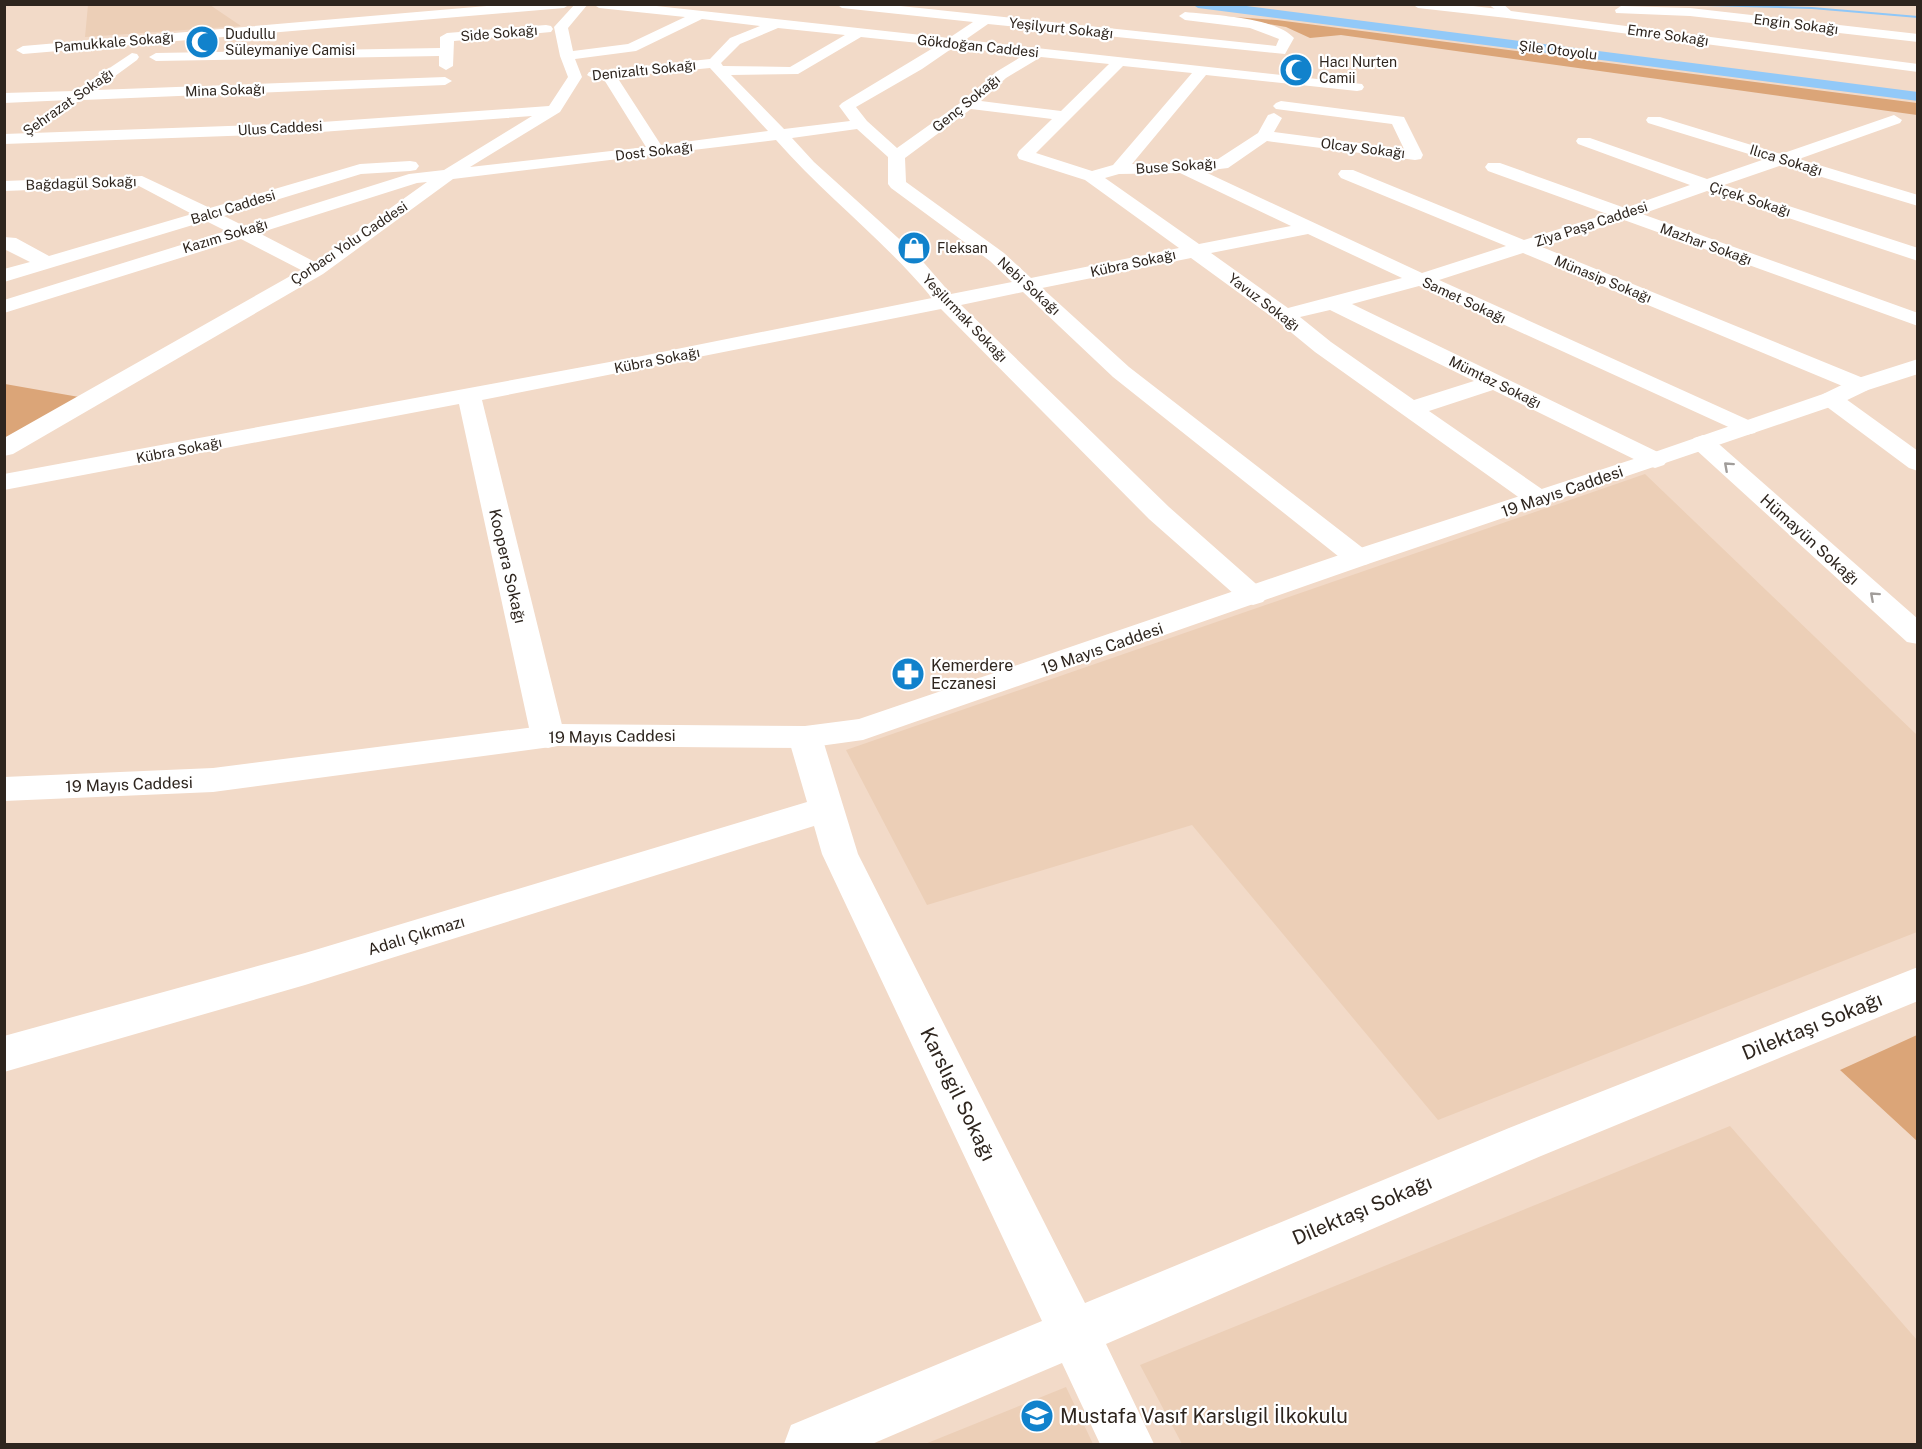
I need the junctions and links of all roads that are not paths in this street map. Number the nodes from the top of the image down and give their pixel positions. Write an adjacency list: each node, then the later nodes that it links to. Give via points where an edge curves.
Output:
1 (365, 4): 18 (street)
2 (564, 4): 10 (street, Pamukkale Sokağı)
3 (582, 4): 22 (street)
4 (599, 4): 15 (street, Gökdoğan Caddesi)
5 (842, 4): 19 (street, Yeşilyurt Sokağı)
6 (1198, 4): 45 (highway, Şile Otoyolu)
7 (1259, 4): 43 (highway, Şile Otoyolu)
8 (1418, 4): 13 (street, Emre Sokağı)
9 (1494, 4): 13 (street)
10 (519, 6): 18 (street, Pamukkale Sokağı)
11 (1573, 9): 17 (street)
12 (1608, 10): 25 (street, Engin Sokağı, via 1690,12)
13 (1507, 14): 17 (street, Emre Sokağı)
14 (286, 15): 21 (street)
15 (700, 15): 20 (street, Gökdoğan Caddesi); 31 (street, via 631,48)
16 (1185, 15): 19 (street, Yeşilyurt Sokağı, via 1239,22 1287,38 1280,51)
17 (1532, 16): 36 (street, Emre Sokağı)
18 (387, 18): 21 (street, Pamukkale Sokağı)
19 (985, 20): 26 (street)
20 (778, 23): 24 (street, Gökdoğan Caddesi); 35 (street, via 735,40)
21 (297, 25): 23 (street, Pamukkale Sokağı)
22 (561, 27): 29 (street, Side Sokağı, via 447,37); 31 (street)
23 (263, 28): 27 (street, Pamukkale Sokağı); 33 (street)
24 (860, 32): 26 (street, Gökdoğan Caddesi); 35 (street, Denizaltı Sokağı, via 793,71)
25 (1917, 39)
26 (951, 44): 30 (street, Gökdoğan Caddesi); 54 (street, via 847,106)
27 (23, 50): 28 (street); 32 (street)
28 (4, 51)
29 (447, 52): 33 (street); 40 (street, Side Sokağı)
30 (1036, 53): 34 (street, Gökdoğan Caddesi); 47 (street, Genç Sokağı, via 1001,75)
31 (567, 56): 39 (street)
32 (132, 57): 33 (street); 44 (street, Şehrazat Sokağı)
33 (243, 57)
34 (1119, 62): 37 (street, Gökdoğan Caddesi); 50 (street, Yavuz Sokağı)
35 (716, 66): 38 (street, Denizaltı Sokağı); 55 (street, Yeşilırmak Sokağı)
36 (1917, 68)
37 (1202, 71): 41 (street, Gökdoğan Caddesi); 65 (street)
38 (607, 73): 39 (street, Denizaltı Sokağı); 59 (street)
39 (574, 77): 49 (street, Çorbacı Yolu Caddesi)
40 (445, 81): 44 (street, Mina Sokağı); 51 (street, Side Sokağı)
41 (1290, 81): 42 (street, Gökdoğan Caddesi); 48 (street, Buse Sokağı)
42 (1357, 87)
43 (1917, 89)
44 (79, 96): 46 (street, Mina Sokağı); 57 (street, Şehrazat Sokağı)
45 (1917, 97)
46 (4, 98)
47 (968, 104): 50 (street); 60 (street, Genç Sokağı)
48 (1281, 106): 56 (street, Buse Sokağı); 56 (street, Olcay Sokağı, via 1398,120 1414,155)
49 (555, 109): 51 (street, Ulus Caddesi); 62 (street, Çorbacı Yolu Caddesi)
50 (1064, 116): 68 (street, Yavuz Sokağı, via 1025,155)
51 (455, 117): 57 (street, Ulus Caddesi, via 308,128)
52 (1654, 120): 61 (street, Ilıca Sokağı)
53 (1894, 120): 61 (street, Ziya Paşa Caddesi)
54 (861, 124): 55 (street, Dost Sokağı); 60 (street)
55 (781, 135): 59 (street, Dost Sokağı); 85 (street, Yeşilırmak Sokağı, via 808,166 911,260)
56 (1264, 136): 64 (street, Buse Sokağı, via 1222,164)
57 (8, 141)
58 (1584, 141): 69 (street, Çiçek Sokağı)
59 (657, 151): 67 (street, Dost Sokağı)
60 (896, 156): 84 (street, Nebi Sokağı, via 897,184)
61 (1783, 159): 69 (street, Ziya Paşa Caddesi); 71 (street, Ilıca Sokağı)
62 (465, 162): 67 (street, Çorbacı Yolu Caddesi); 72 (street, Balcı Caddesi, via 360,169)
63 (1494, 167): 73 (street, Mazhar Sokağı)
64 (1183, 168): 65 (street, Buse Sokağı); 74 (street, Samet Sokağı)
65 (1119, 169): 68 (street, Buse Sokağı)
66 (1347, 174): 77 (street, Münasip Sokağı)
67 (447, 176): 75 (street, Kazım Sokağı, via 415,178); 81 (street, Çorbacı Yolu Caddesi)
68 (1091, 176): 78 (street, Yavuz Sokağı)
69 (1706, 185): 73 (street, Ziya Paşa Caddesi); 79 (street, Çiçek Sokağı)
70 (4, 186): 72 (street, Bağdagül Sokağı, via 142,181)
71 (1917, 201)
72 (209, 214): 75 (street, Bağdagül Sokağı); 80 (street, Balcı Caddesi)
73 (1625, 214): 77 (street, Ziya Paşa Caddesi); 89 (street, Mazhar Sokağı)
74 (1308, 228): 78 (street, Kübra Sokağı); 83 (street, Samet Sokağı)
75 (241, 231): 81 (street, Bağdagül Sokağı); 87 (street, Kazım Sokağı)
76 (4, 243): 80 (street, via 9,242)
77 (1522, 246): 83 (street, Ziya Paşa Caddesi); 92 (street, Münasip Sokağı)
78 (1194, 251): 84 (street, Kübra Sokağı); 88 (street, Yavuz Sokağı)
79 (1917, 255)
80 (47, 263): 82 (street, Balcı Caddesi)
81 (316, 270): 98 (street, Çorbacı Yolu Caddesi)
82 (4, 276)
83 (1420, 280): 86 (street, Ziya Paşa Caddesi); 96 (street, Samet Sokağı)
84 (1029, 285): 85 (street, Kübra Sokağı); 103 (street, Nebi Sokağı, via 1120,372)
85 (946, 302): 93 (street, Kübra Sokağı); 104 (street, Yeşilırmak Sokağı, via 1159,513)
86 (1335, 304): 88 (street, Ziya Paşa Caddesi); 91 (street, Mümtaz Sokağı)
87 (4, 307)
88 (1284, 315): 95 (street, Yavuz Sokağı)
89 (1917, 320)
90 (1917, 366): 92 (street, 19 Mayıs Caddesi)
91 (1494, 382): 95 (street); 99 (street, Mümtaz Sokağı)
92 (1860, 385): 94 (street, 19 Mayıs Caddesi)
93 (469, 396): 101 (street, Kübra Sokağı); 106 (street, Koopera Sokağı)
94 (1831, 399): 96 (street, 19 Mayıs Caddesi); 100 (street)
95 (1411, 409): 102 (street, Yavuz Sokağı)
96 (1746, 428): 97 (street, 19 Mayıs Caddesi)
97 (1703, 443): 99 (street, 19 Mayıs Caddesi); 105 (street, Hümayün Sokağı, one-way to 97)
98 (4, 449)
99 (1655, 460): 102 (street, 19 Mayıs Caddesi)
100 (1917, 463)
101 (4, 482)
102 (1540, 500): 103 (street, 19 Mayıs Caddesi)
103 (1358, 558): 104 (street, 19 Mayıs Caddesi)
104 (1253, 596): 107 (street, 19 Mayıs Caddesi, via 864,729)
105 (1917, 635)
106 (548, 737): 107 (street, 19 Mayıs Caddesi); 108 (street, 19 Mayıs Caddesi, via 213,780)
107 (805, 737): 109 (street, Karslıgil Sokağı)
108 (4, 789)
109 (826, 809): 111 (street, Adalı Çıkmazı, via 305,969); 112 (street, Karslıgil Sokağı, via 840,854)
110 (1917, 983): 112 (street, Dilektaşı Sokağı, via 1525,1142)
111 (4, 1054)
112 (1075, 1332): 113 (street, Dilektaşı Sokağı); 114 (street, Karslıgil Sokağı)
113 (810, 1444)
114 (1128, 1444)

